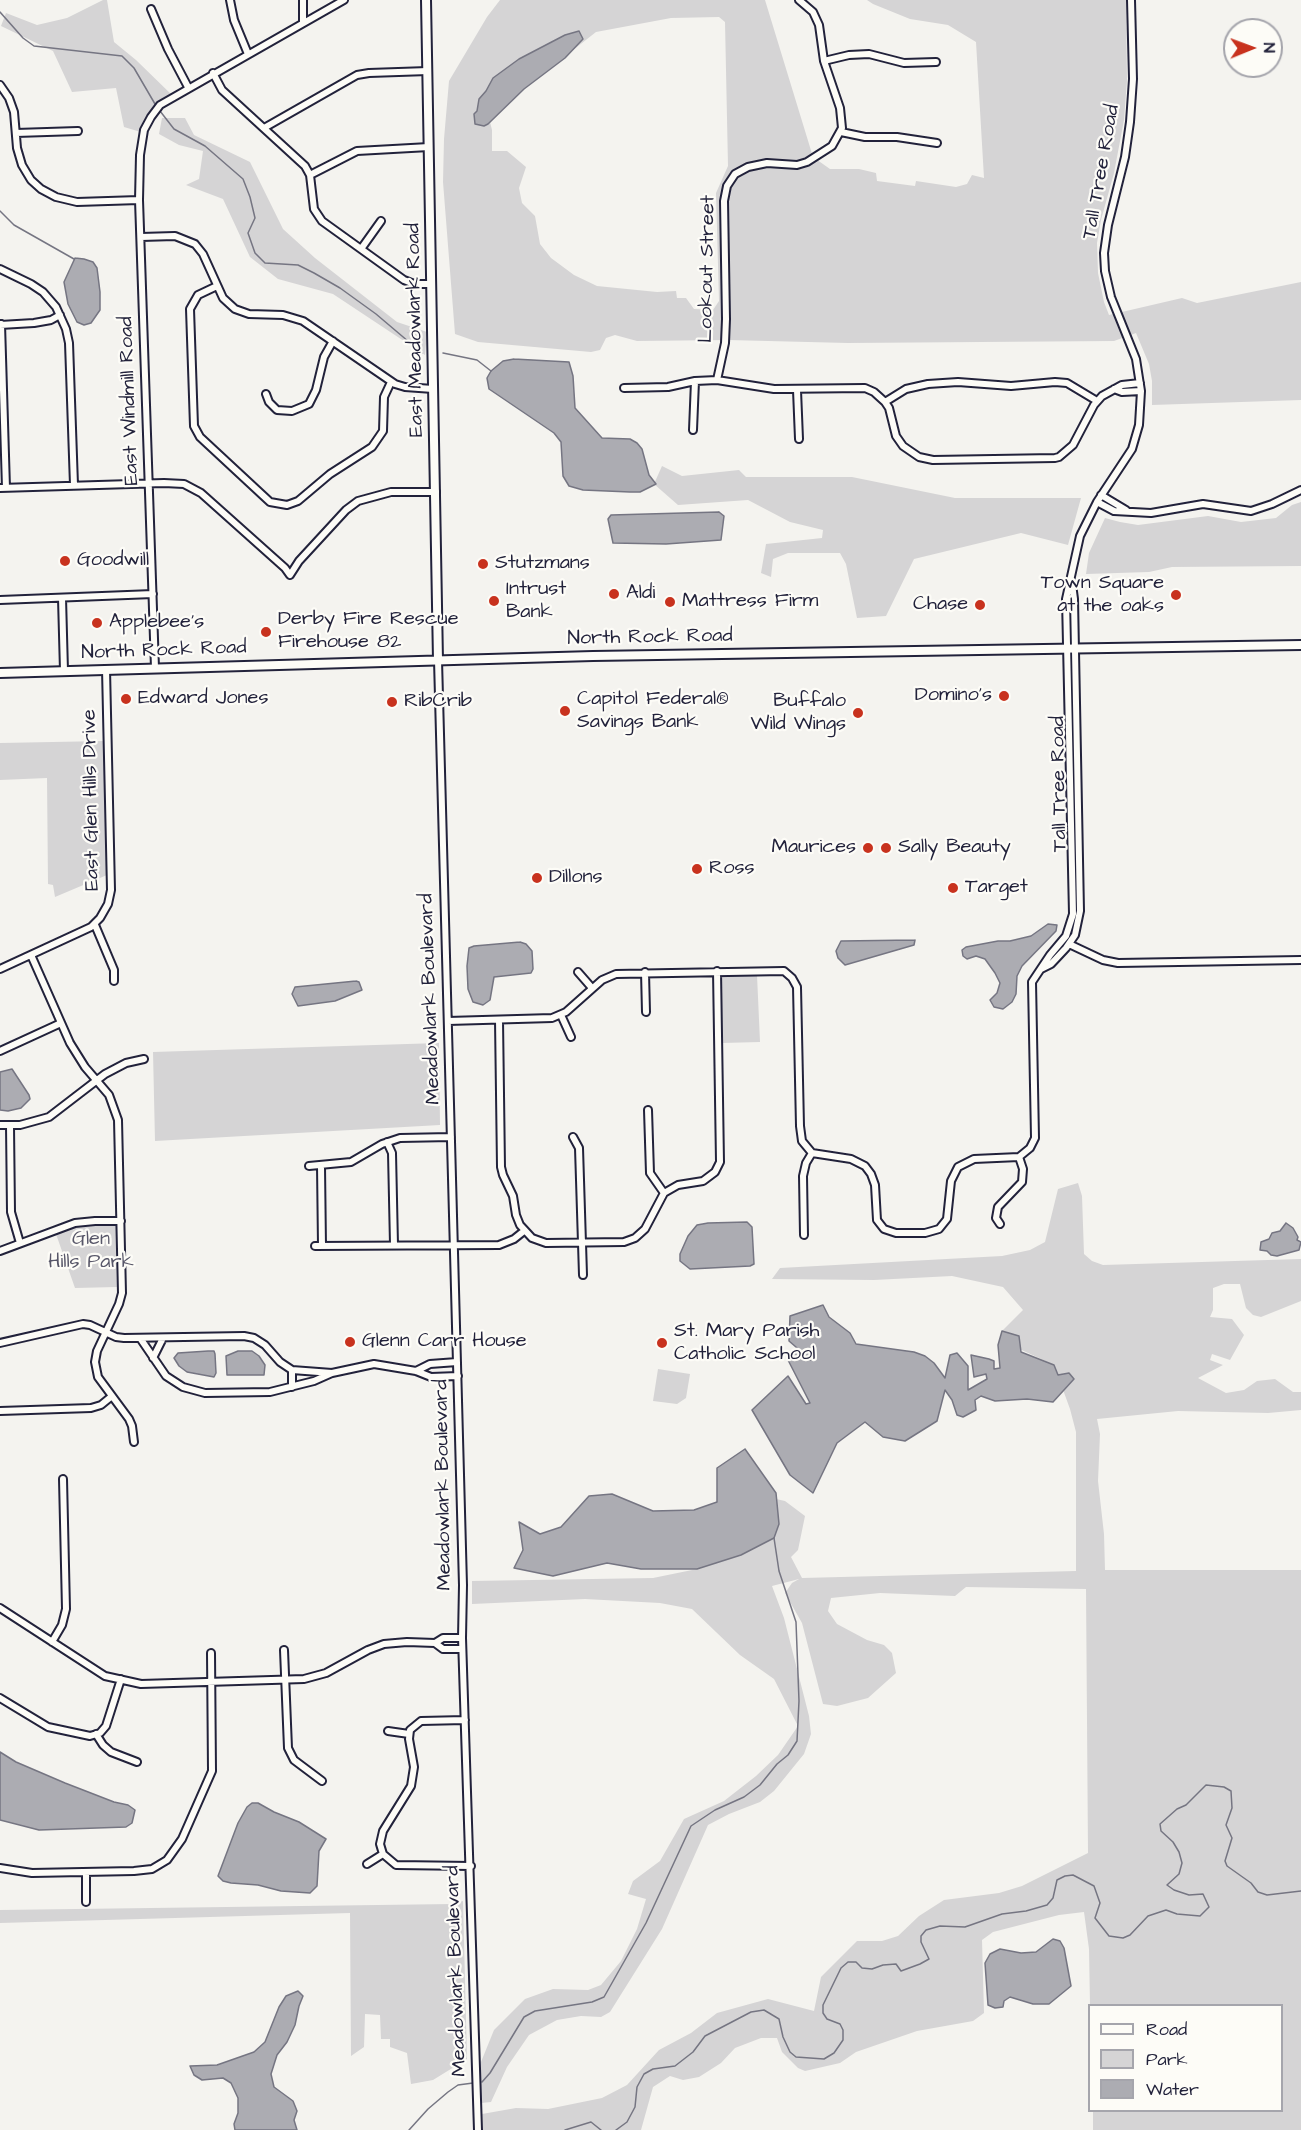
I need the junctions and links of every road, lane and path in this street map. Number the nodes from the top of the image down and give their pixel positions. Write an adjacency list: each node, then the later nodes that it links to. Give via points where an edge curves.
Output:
1 (230, 0): 9 (street)
2 (303, 0): 8 (street)
3 (344, 0): 8 (street)
4 (426, 0): 12 (main road, East Meadowlark Road)
5 (800, 0): 10 (street, via 818,20)
6 (1131, 0): 36 (street, Tall Tree Road, via 1130,122 1104,253 1111,297 1136,359)
7 (151, 9): 15 (street)
8 (303, 22): 9 (street)
9 (248, 54): 13 (street)
10 (824, 61): 11 (street, via 866,54 904,63); 18 (street, via 840,108)
11 (936, 62)
12 (428, 71): 16 (street, via 357,75); 21 (main road, East Meadowlark Road)
13 (213, 73): 15 (street); 16 (street, via 222,90)
14 (0, 85): 19 (street, via 12,104)
15 (188, 87): 23 (street, East Windmill Road, via 160,105 144,133)
16 (264, 128): 22 (street, via 303,163)
17 (78, 131): 19 (street)
18 (841, 132): 20 (street); 33 (street, Lookout Street, via 832,146 807,162 759,164 739,172 729,183 724,201 726,327)
19 (16, 133): 23 (street, via 22,165 34,183 49,194 77,202)
20 (937, 143)
21 (429, 147): 22 (street, via 357,151); 28 (main road, East Meadowlark Road)
22 (310, 175): 26 (street, via 316,214)
23 (139, 200): 25 (street, East Windmill Road)
24 (381, 221): 26 (street)
25 (141, 237): 29 (street, via 175,236 191,242 203,254); 45 (street, East Windmill Road)
26 (361, 249): 28 (street, via 410,283)
27 (0, 269): 30 (street, via 39,288)
28 (431, 284): 38 (main road, East Meadowlark Road)
29 (217, 286): 32 (street, via 226,301 242,312 296,318); 35 (street, via 198,295 190,309 194,426 270,502 286,505 298,501 339,467 372,447 383,432 384,397)
30 (60, 315): 31 (street, via 34,323); 46 (street, via 69,343)
31 (0, 324): 47 (street)
32 (333, 341): 35 (street); 40 (street, via 309,404 291,411 277,410 268,402)
33 (717, 380): 34 (street); 39 (street, via 755,388)
34 (695, 381): 37 (street, via 668,387); 43 (street)
35 (391, 382): 38 (street)
36 (1141, 387): 41 (street, via 1122,392 1114,389); 50 (street, Tall Tree Road, via 1139,425 1132,449)
37 (624, 388)
38 (434, 389): 49 (main road, East Meadowlark Road)
39 (797, 390): 42 (street, via 865,388); 44 (street)
40 (266, 393)
41 (1097, 401): 42 (street, via 1067,383 1011,386 958,381 912,388); 42 (street, via 1073,445 1059,457 933,460 919,457 903,446)
42 (885, 402)
43 (693, 430)
44 (799, 439)
45 (149, 484): 46 (street); 49 (street, via 184,484 201,493 290,575 358,501 391,492); 53 (street, East Windmill Road)
46 (75, 485): 47 (street)
47 (3, 488)
48 (1301, 490): 52 (street, via 1251,511 1203,504 1151,513)
49 (436, 492): 58 (main road, East Meadowlark Road)
50 (1101, 495): 51 (street, Tall Tree Road); 52 (street)
51 (1096, 502): 52 (street, via 1114,511); 57 (street, Tall Tree Road, via 1080,536 1071,580 1074,599)
52 (1129, 512)
53 (153, 594): 54 (street); 59 (street, East Windmill Road)
54 (62, 597): 55 (street); 61 (street)
55 (0, 600)
56 (1301, 645): 57 (main road, North Rock Road)
57 (1070, 648): 58 (main road, North Rock Road); 64 (street, Tall Tree Road, via 1080,911); 68 (street, Tall Tree Road, via 1073,914 1066,936)
58 (438, 660): 59 (main road, North Rock Road); 77 (street, Meadowlark Boulevard)
59 (155, 668): 60 (main road, North Rock Road)
60 (106, 669): 61 (main road, North Rock Road); 63 (street, East Glen Hills Drive, via 111,890 105,911)
61 (64, 671): 62 (main road, North Rock Road)
62 (0, 673)
63 (95, 925): 65 (street); 72 (street, via 114,970)
64 (1069, 944): 66 (street, via 1118,963); 68 (street, Tall Tree Road, via 1051,964)
65 (31, 955): 67 (street); 78 (street)
66 (1301, 960)
67 (0, 969)
68 (1039, 970): 90 (street, Tall Tree Road, via 1031,990 1036,1134 1030,1148)
69 (717, 971): 71 (street); 89 (street, via 780,970 795,976 800,1126 802,1141); 93 (street, via 721,1156)
70 (578, 972): 73 (street)
71 (645, 972): 73 (street, via 616,974); 74 (street)
72 (114, 981)
73 (592, 988): 75 (street)
74 (646, 1012)
75 (561, 1015): 76 (street); 79 (street)
76 (499, 1020): 77 (street); 98 (street, via 501,1167)
77 (448, 1021): 86 (street, Meadowlark Boulevard)
78 (61, 1023): 80 (street); 82 (street, via 77,1055)
79 (571, 1037)
80 (0, 1051)
81 (144, 1059): 82 (street, via 115,1068)
82 (96, 1080): 85 (street, via 49,1116 30,1124); 96 (street, via 109,1095 118,1120)
83 (648, 1110): 95 (street, via 650,1173)
84 (0, 1125): 85 (street)
85 (10, 1126): 100 (street, via 11,1212)
86 (451, 1137): 88 (street); 103 (street, Meadowlark Boulevard)
87 (573, 1137): 101 (street, via 579,1149)
88 (387, 1142): 92 (street, via 351,1162); 102 (street, via 392,1153)
89 (812, 1153): 90 (street, via 851,1159 865,1166 875,1185 878,1222 888,1231 903,1233 930,1232 942,1227 948,1214 952,1177 962,1164); 99 (street, via 803,1176)
90 (1019, 1156): 97 (street, via 1022,1182 1000,1202 996,1218)
91 (309, 1166): 92 (street)
92 (321, 1166): 102 (street, via 319,1246)
93 (712, 1175): 94 (street); 95 (street)
94 (717, 1182)
95 (664, 1193): 101 (street, via 645,1229 635,1238 618,1243)
96 (121, 1221): 100 (street, via 75,1223); 106 (street, via 122,1293)
97 (1000, 1224)
98 (524, 1232): 101 (street, via 542,1243); 103 (street, via 499,1245)
99 (804, 1235)
100 (20, 1243): 104 (street)
101 (582, 1243): 105 (street)
102 (394, 1245): 103 (street)
103 (454, 1246): 111 (street, Meadowlark Boulevard)
104 (0, 1251)
105 (583, 1275)
106 (106, 1332): 107 (street, via 120,1338); 109 (street, via 76,1324); 117 (street, via 95,1356 95,1368)
107 (140, 1338): 108 (street); 110 (street)
108 (163, 1338): 110 (street); 112 (street, via 254,1338)
109 (0, 1343)
110 (153, 1358): 116 (street, via 166,1376 195,1392 270,1392)
111 (458, 1362): 113 (street, via 430,1364); 115 (street, Meadowlark Boulevard)
112 (292, 1370): 114 (street); 116 (street)
113 (416, 1371): 114 (street, via 374,1364); 115 (street, via 431,1377)
114 (332, 1373): 116 (street)
115 (458, 1376): 122 (street, Meadowlark Boulevard)
116 (292, 1387)
117 (112, 1396): 118 (street, via 91,1408); 119 (street, via 129,1419)
118 (0, 1411)
119 (134, 1442)
120 (63, 1479): 123 (street, via 66,1609)
121 (0, 1608): 123 (street)
122 (462, 1638): 124 (street, via 443,1638); 125 (street, Meadowlark Boulevard)
123 (52, 1642): 128 (street, via 105,1676)
124 (435, 1643): 125 (street, via 443,1649); 129 (street, via 384,1644 320,1676)
125 (462, 1649): 132 (street, Meadowlark Boulevard)
126 (284, 1650): 129 (street)
127 (211, 1653): 130 (street)
128 (121, 1679): 130 (street, via 152,1685); 134 (street, via 108,1723)
129 (285, 1680): 130 (street); 137 (street, via 288,1748 294,1760)
130 (212, 1683): 142 (street, via 212,1771 182,1839 167,1860 152,1869)
131 (0, 1698): 134 (street, via 48,1727)
132 (465, 1720): 135 (street, via 421,1721); 140 (street, Meadowlark Boulevard)
133 (388, 1731): 135 (street)
134 (96, 1734): 136 (street, via 107,1749)
135 (409, 1734): 138 (street, via 413,1779 382,1834)
136 (137, 1762)
137 (322, 1781)
138 (383, 1854): 139 (street); 140 (street, via 391,1863 402,1866)
139 (367, 1864)
140 (471, 1866): 144 (street, Meadowlark Boulevard)
141 (0, 1868): 142 (street, via 32,1873)
142 (86, 1872): 143 (street)
143 (86, 1902)
144 (478, 2130)

